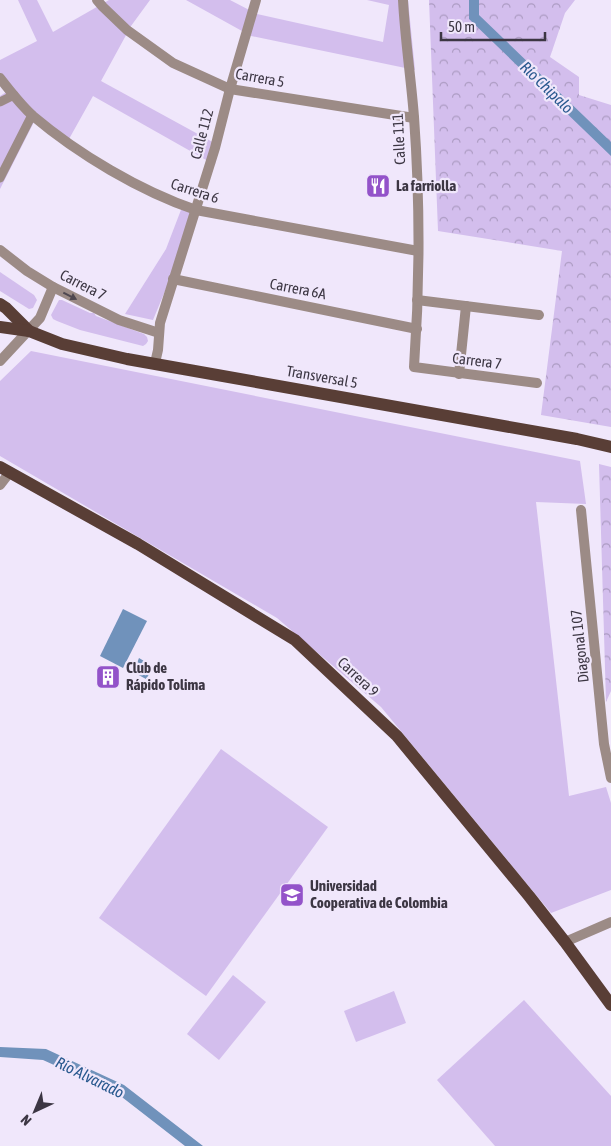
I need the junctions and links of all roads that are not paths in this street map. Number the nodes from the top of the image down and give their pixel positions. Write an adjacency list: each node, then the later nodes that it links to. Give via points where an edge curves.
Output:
1 (98, 0): 5 (street, Carrera 5, via 127,30 172,63)
2 (256, 0): 5 (street, Calle 112)
3 (403, 0): 9 (street, Calle 111)
4 (0, 78): 6 (street, Carrera 6)
5 (230, 89): 9 (street, Carrera 5); 11 (street, Calle 112)
6 (14, 95): 7 (street); 8 (street, Carrera 6)
7 (0, 102)
8 (32, 115): 10 (street); 11 (street, Carrera 6, via 121,177)
9 (414, 118): 13 (street, Calle 111)
10 (0, 178)
11 (196, 210): 13 (street, Carrera 6); 14 (street, Calle 112)
12 (0, 250): 15 (street, Carrera 7)
13 (418, 251): 16 (street, Calle 111)
14 (173, 280): 21 (street, Carrera 6A); 23 (street, Calle 112)
15 (53, 287): 22 (street, via 40,318); 23 (street, Carrera 7, one-way to 23, via 119,320)
16 (417, 300): 18 (street); 21 (street, Calle 111)
17 (0, 304): 22 (main road)
18 (466, 306): 19 (street); 27 (street)
19 (538, 315)
20 (0, 327): 22 (main road)
21 (417, 328): 26 (street, Calle 111)
22 (29, 331): 24 (street); 25 (main road, Transversal 5, via 62,344)
23 (159, 333): 25 (street, Calle 112)
24 (0, 361)
25 (155, 363): 29 (main road, Transversal 5)
26 (414, 367): 27 (street, Carrera 7)
27 (459, 374): 28 (street, Carrera 7)
28 (537, 383)
29 (611, 447)
30 (5, 469): 31 (street); 37 (main road, Carrera 9, via 138,544 295,640 397,736)
31 (0, 486)
32 (581, 510): 33 (street, Diagonal 107)
33 (600, 697): 34 (street); 35 (street, Diagonal 107)
34 (611, 702)
35 (611, 778)
36 (611, 922): 37 (street)
37 (565, 942): 38 (main road, Carrera 9)
38 (611, 1005)

